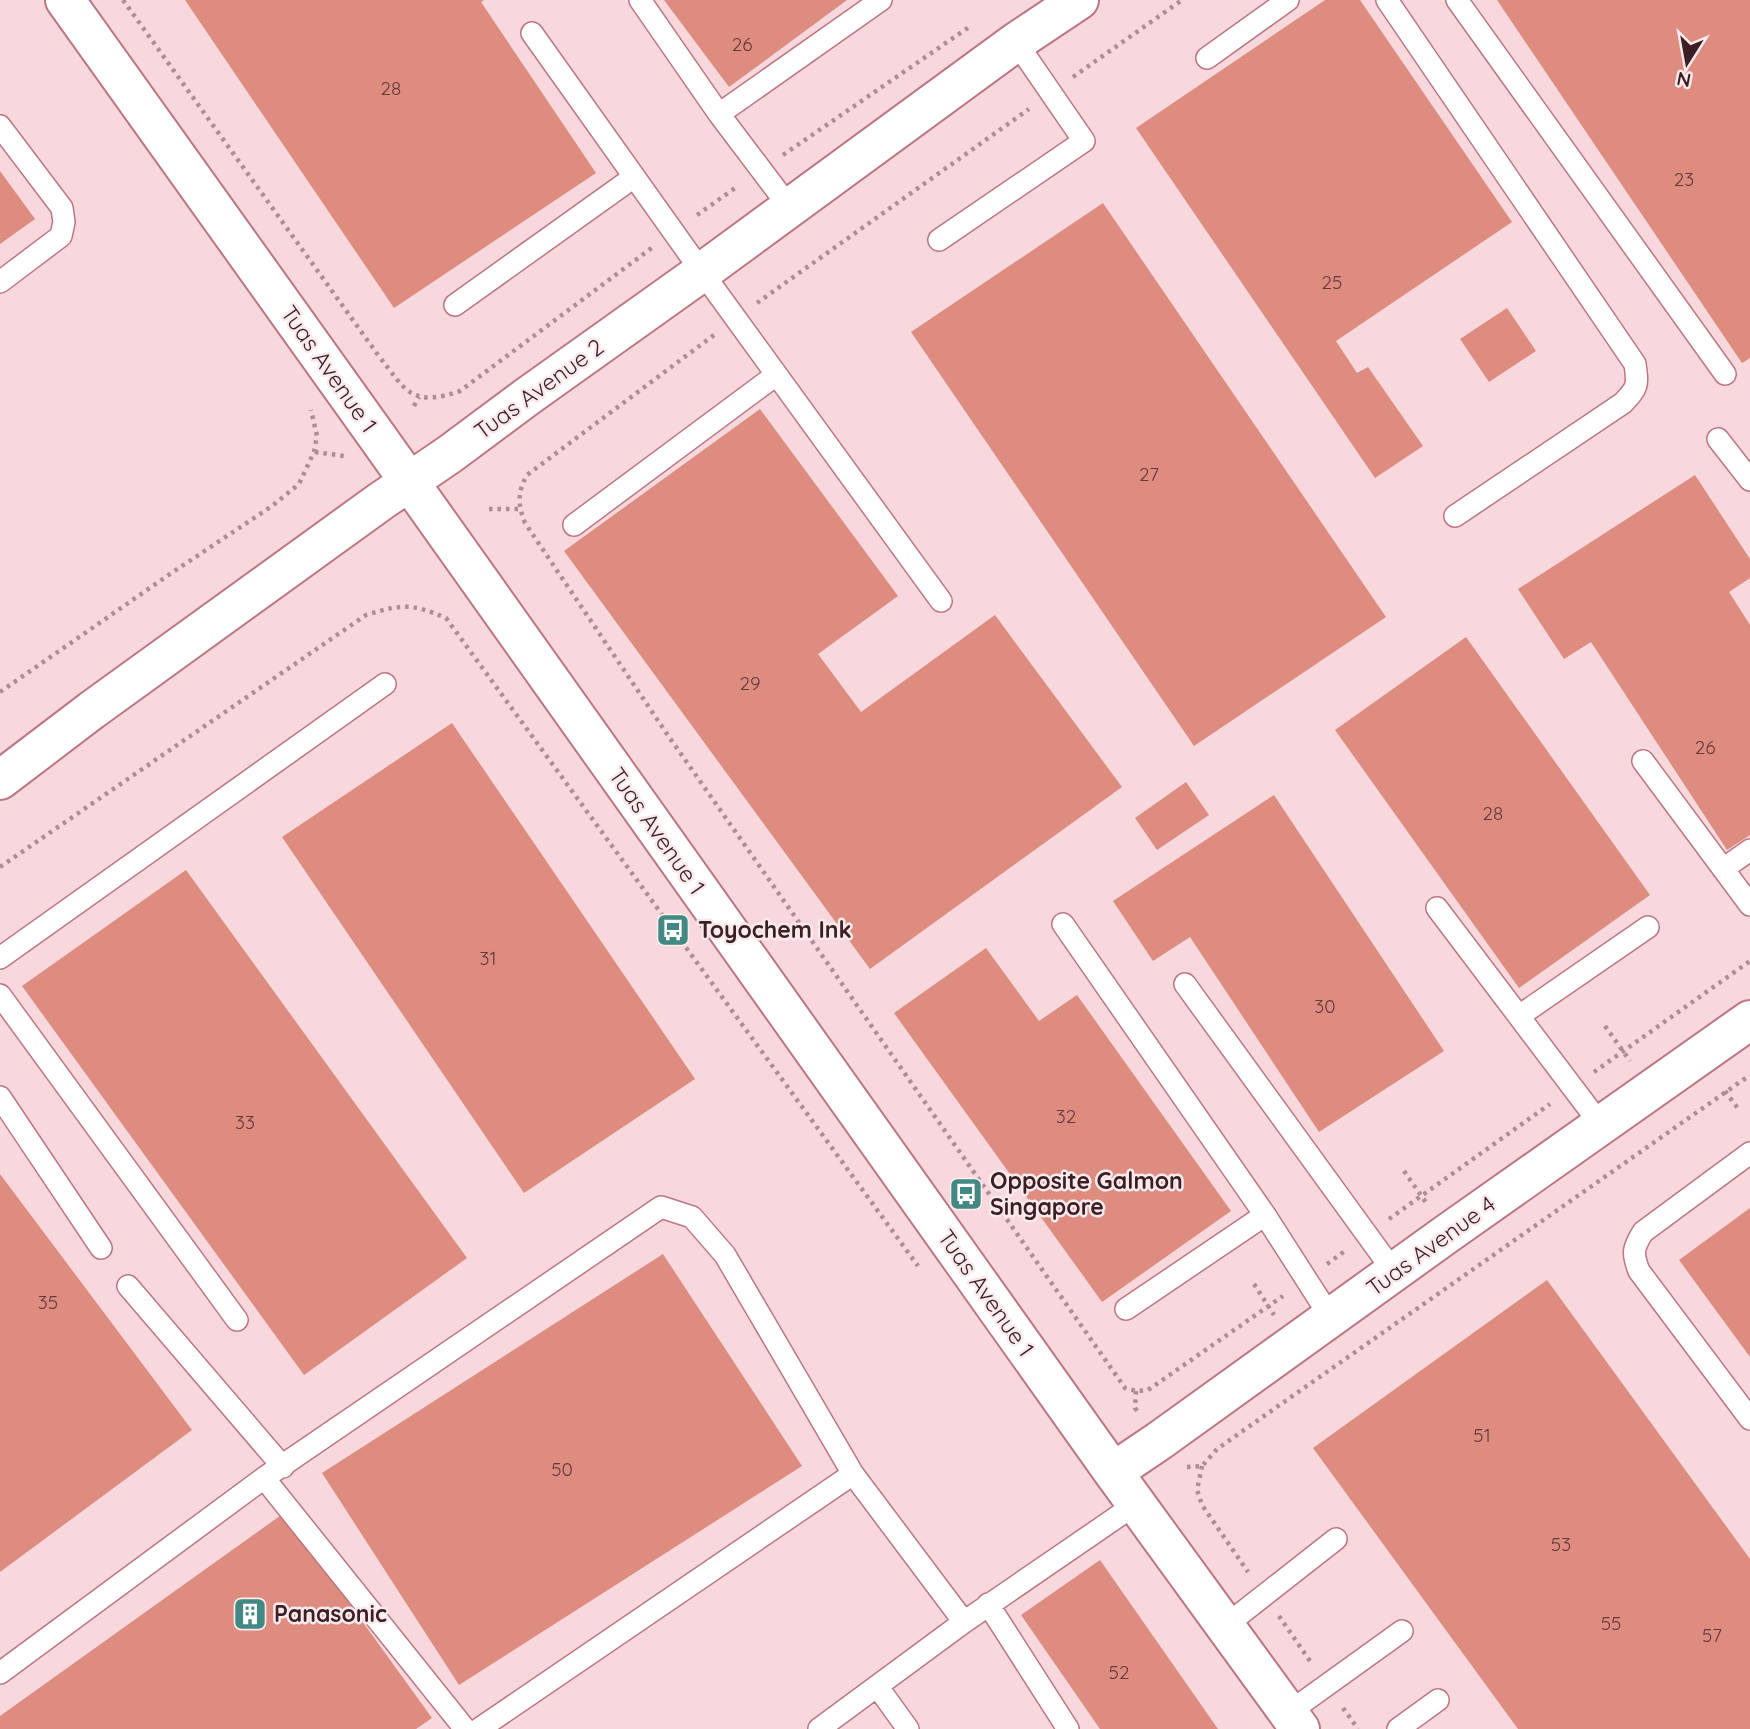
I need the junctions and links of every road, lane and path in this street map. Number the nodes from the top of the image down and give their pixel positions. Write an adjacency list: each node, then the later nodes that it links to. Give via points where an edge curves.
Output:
1 (65, 0): 32 (street, Tuas Avenue 1)
2 (123, 0): 25 (path, via 378,355 406,391)
3 (640, 0): 13 (lane)
4 (881, 0): 13 (lane)
5 (1287, 0): 12 (lane)
6 (1387, 0): 35 (lane, via 1635,364 1635,389 1623,403)
7 (1457, 0): 24 (lane)
8 (1058, 6): 11 (street, Tuas Avenue 2)
9 (974, 23): 15 (path)
10 (532, 33): 16 (lane)
11 (1016, 42): 17 (street, Tuas Avenue 2); 19 (lane, via 1084,141)
12 (1207, 58)
13 (719, 114): 15 (lane)
14 (0, 125): 21 (lane, via 62,208 64,222 61,236)
15 (760, 170): 17 (lane); 18 (path)
16 (634, 177): 18 (lane); 22 (lane)
17 (790, 208): 20 (street, Tuas Avenue 2)
18 (673, 232): 20 (lane); 25 (path, via 460,391)
19 (939, 240)
20 (702, 272): 23 (lane); 32 (street, Tuas Avenue 2)
21 (0, 282)
22 (455, 305)
23 (776, 374): 36 (lane); 37 (lane)
24 (1726, 374)
25 (419, 397): 27 (path)
26 (310, 405): 29 (path, via 317,436)
27 (414, 407)
28 (1718, 439): 31 (lane)
29 (314, 452): 30 (path); 39 (path, via 299,484 272,506)
30 (348, 456)
31 (1750, 480)
32 (409, 482): 41 (street, Tuas Avenue 2); 67 (street, Tuas Avenue 1)
33 (489, 509): 34 (path)
34 (519, 509)
35 (1455, 516)
36 (574, 525)
37 (941, 601)
38 (385, 684): 49 (lane)
39 (0, 692)
40 (1643, 761): 44 (lane)
41 (0, 780)
42 (1750, 850): 44 (lane)
43 (0, 867): 59 (path, via 366,615 408,606 446,618)
44 (1723, 869): 45 (lane)
45 (1750, 905)
46 (1437, 908): 52 (lane)
47 (1063, 924): 57 (lane)
48 (1648, 927): 52 (lane)
49 (0, 958)
50 (1185, 984): 60 (lane)
51 (0, 995): 64 (lane)
52 (1519, 1016): 55 (lane)
53 (1745, 1033): 55 (street, Tuas Avenue 4)
54 (0, 1097): 58 (lane)
55 (1601, 1125): 60 (street, Tuas Avenue 4)
56 (1750, 1153): 65 (lane, via 1643,1232 1633,1257)
57 (1265, 1215): 62 (lane); 63 (lane)
58 (101, 1248)
59 (918, 1267)
60 (1394, 1272): 63 (street, Tuas Avenue 4)
61 (128, 1286): 66 (lane)
62 (1126, 1309)
63 (1331, 1318): 67 (street, Tuas Avenue 4)
64 (237, 1320)
65 (1750, 1419)
66 (283, 1467): 68 (lane, via 661,1207 692,1217 726,1255); 69 (lane)
67 (1113, 1472): 70 (street, Tuas Avenue 1)
68 (853, 1474): 73 (lane); 81 (lane)
69 (264, 1478): 76 (lane); 80 (lane)
70 (1136, 1504): 72 (lane); 74 (street, Tuas Avenue 1)
71 (1336, 1539): 74 (lane)
72 (988, 1604): 73 (lane); 84 (lane)
73 (964, 1622): 77 (lane)
74 (1225, 1626): 79 (street, Tuas Avenue 1)
75 (1402, 1631): 79 (lane)
76 (0, 1673)
77 (877, 1686): 82 (lane); 83 (lane)
78 (1438, 1700): 85 (lane)
79 (1294, 1721)
80 (466, 1729)
81 (479, 1729)
82 (819, 1729)
83 (908, 1729)
84 (1068, 1729)
85 (1398, 1729)

